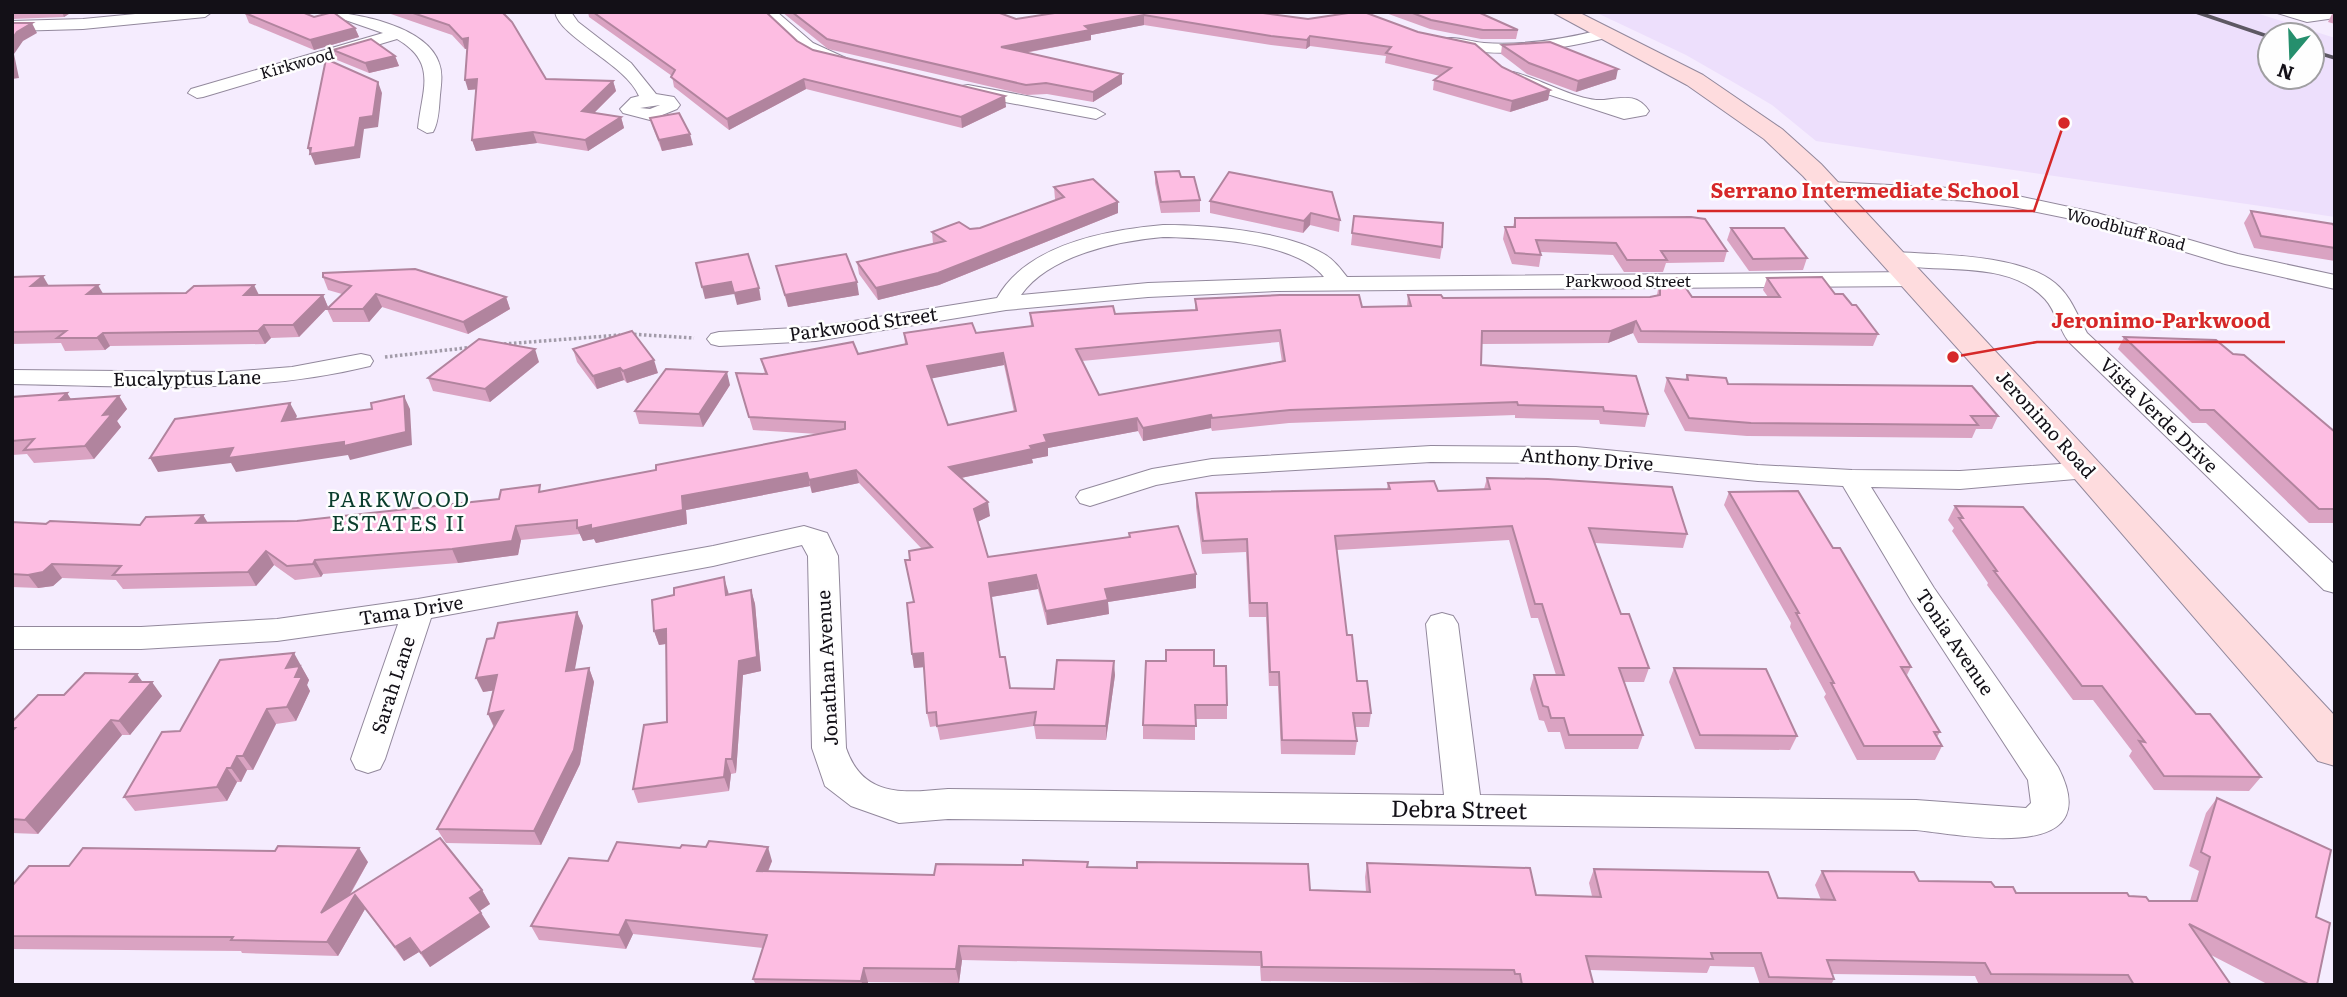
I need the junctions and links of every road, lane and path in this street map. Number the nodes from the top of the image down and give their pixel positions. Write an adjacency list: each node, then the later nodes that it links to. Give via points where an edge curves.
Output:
1 (329, 12): 9 (street)
2 (563, 12): 16 (street, via 585,38 643,82)
3 (768, 12): 13 (street, via 814,51)
4 (1562, 12): 10 (main road, Jeronimo Road)
5 (2281, 12): 7 (street, via 2307,18)
6 (196, 13): 8 (street)
7 (2335, 13)
8 (12, 26)
9 (398, 34): 15 (street, Kirkwood); 19 (street, via 417,43 430,60)
10 (1604, 34): 12 (street, via 1563,45); 20 (main road, Jeronimo Road, via 1695,80 1773,134)
11 (1430, 38): 12 (street)
12 (1481, 48): 17 (street, via 1497,67 1575,99)
13 (858, 63)
14 (947, 85): 18 (street)
15 (197, 93)
16 (649, 99)
17 (1607, 106)
18 (1096, 114)
19 (427, 128)
20 (1830, 188): 21 (main road, Jeronimo Road); 22 (street, Woodbluff Road, via 2013,201 2108,221 2232,258)
21 (1905, 269): 23 (street, Parkwood Street); 30 (main road, Jeronimo Road); 34 (street, Vista Verde Drive, via 2000,270 2048,289 2077,337)
22 (2335, 282)
23 (1340, 283): 24 (street, Parkwood Street, via 1148,290); 24 (street, via 1324,263 1304,253 1246,238 1155,229 1065,253 1026,275)
24 (1006, 303): 25 (street, Parkwood Street, via 816,334)
25 (719, 339): 26 (path, via 632,334)
26 (496, 345)
27 (482, 346): 28 (path)
28 (361, 361): 29 (street, Eucalyptus Lane, via 292,374 228,379)
29 (12, 377)
30 (2087, 470): 31 (street, Anthony Drive, via 1959,480); 38 (main road, Jeronimo Road)
31 (1852, 478): 32 (street, Anthony Drive, via 1576,455 1432,454 1212,467 1152,477); 41 (street, Tonia Avenue, via 1923,595 2045,777)
32 (1090, 497)
33 (804, 535): 35 (street, Tama Drive); 40 (street, Jonathan Avenue, via 817,540 824,556 829,748 838,776)
34 (2335, 583)
35 (418, 610): 37 (street, Tama Drive, via 277,630 141,638); 39 (street, Sarah Lane)
36 (1442, 624): 42 (street)
37 (12, 638)
38 (2335, 748)
39 (368, 759)
40 (864, 796): 42 (street, Debra Street, via 899,808 948,804)
41 (2050, 808): 42 (street, Debra Street, via 2034,822 2007,823 1916,815)
42 (1464, 810)

